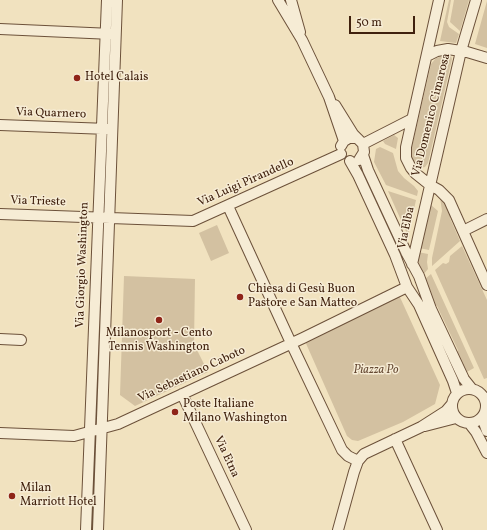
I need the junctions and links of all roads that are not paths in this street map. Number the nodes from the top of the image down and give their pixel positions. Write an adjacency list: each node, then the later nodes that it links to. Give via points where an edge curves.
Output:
1 (107, 0): 8 (street, Via Giorgio Washington)
2 (117, 0): 8 (street, Via Giorgio Washington)
3 (278, 0): 9 (street)
4 (291, 0): 9 (street)
5 (439, 0): 11 (street, Via Domenico Cimarosa)
6 (476, 0): 10 (street, Via Domenico Cimarosa)
7 (0, 29): 8 (street)
8 (111, 34): 16 (street, Via Giorgio Washington); 17 (street, Via Giorgio Washington)
9 (302, 40): 13 (street)
10 (461, 51): 11 (street, Via Domenico Cimarosa, via 441,49); 12 (street); 23 (street, Via Domenico Cimarosa)
11 (427, 56): 14 (street, Via Domenico Cimarosa)
12 (487, 58)
13 (329, 97): 18 (street); 19 (street)
14 (412, 119): 19 (street, Via Domenico Cimarosa); 23 (street, Via Domenico Cimarosa, via 406,158 411,168)
15 (0, 125): 16 (street, Via Quarnero)
16 (101, 129): 17 (street, Via Quarnero); 26 (street, Via Giorgio Washington)
17 (112, 130): 27 (street, Via Giorgio Washington)
18 (344, 141): 19 (street, via 352,137); 20 (street)
19 (360, 141): 21 (street, via 365,149)
20 (341, 154): 22 (street); 24 (street, Via Luigi Pirandello)
21 (363, 155): 22 (street, via 357,161); 30 (street, Via Elba)
22 (350, 161): 32 (street, Via Elba, via 395,255)
23 (430, 185): 29 (street, via 447,197); 30 (street, Via Elba)
24 (228, 206): 27 (street, Via Luigi Pirandello, via 193,221); 35 (street)
25 (0, 214): 26 (street, Via Trieste)
26 (98, 217): 27 (street, Via Luigi Pirandello); 46 (street, Via Giorgio Washington)
27 (109, 218): 45 (street, Via Giorgio Washington)
28 (487, 219): 29 (street)
29 (463, 230): 31 (street)
30 (412, 264): 36 (street, via 463,377)
31 (487, 285)
32 (407, 287): 35 (street); 37 (street, via 419,305)
33 (0, 339): 34 (street)
34 (21, 340)
35 (291, 343): 38 (street, Via Sebastiano Caboto); 51 (street, via 342,450)
36 (479, 390): 37 (street, via 464,389); 39 (street)
37 (457, 393): 40 (street)
38 (182, 394): 45 (street, Via Sebastiano Caboto, via 123,422); 54 (street, Via Etna)
39 (486, 402): 41 (street)
40 (452, 404): 42 (street); 44 (street, via 446,411)
41 (482, 417): 43 (street); 47 (street)
42 (456, 418): 43 (street); 44 (street)
43 (469, 423): 50 (street)
44 (421, 427): 49 (street)
45 (102, 428): 46 (street, Via Sebastiano Caboto); 53 (street, Via Giorgio Washington)
46 (90, 431): 48 (street, Via Sebastiano Caboto, via 74,436); 52 (street, Via Giorgio Washington)
47 (487, 431)
48 (0, 433)
49 (395, 439): 51 (street, via 364,454); 56 (street)
50 (487, 453)
51 (358, 461): 55 (street)
52 (86, 530)
53 (98, 530)
54 (246, 530)
55 (338, 530)
56 (437, 530)

